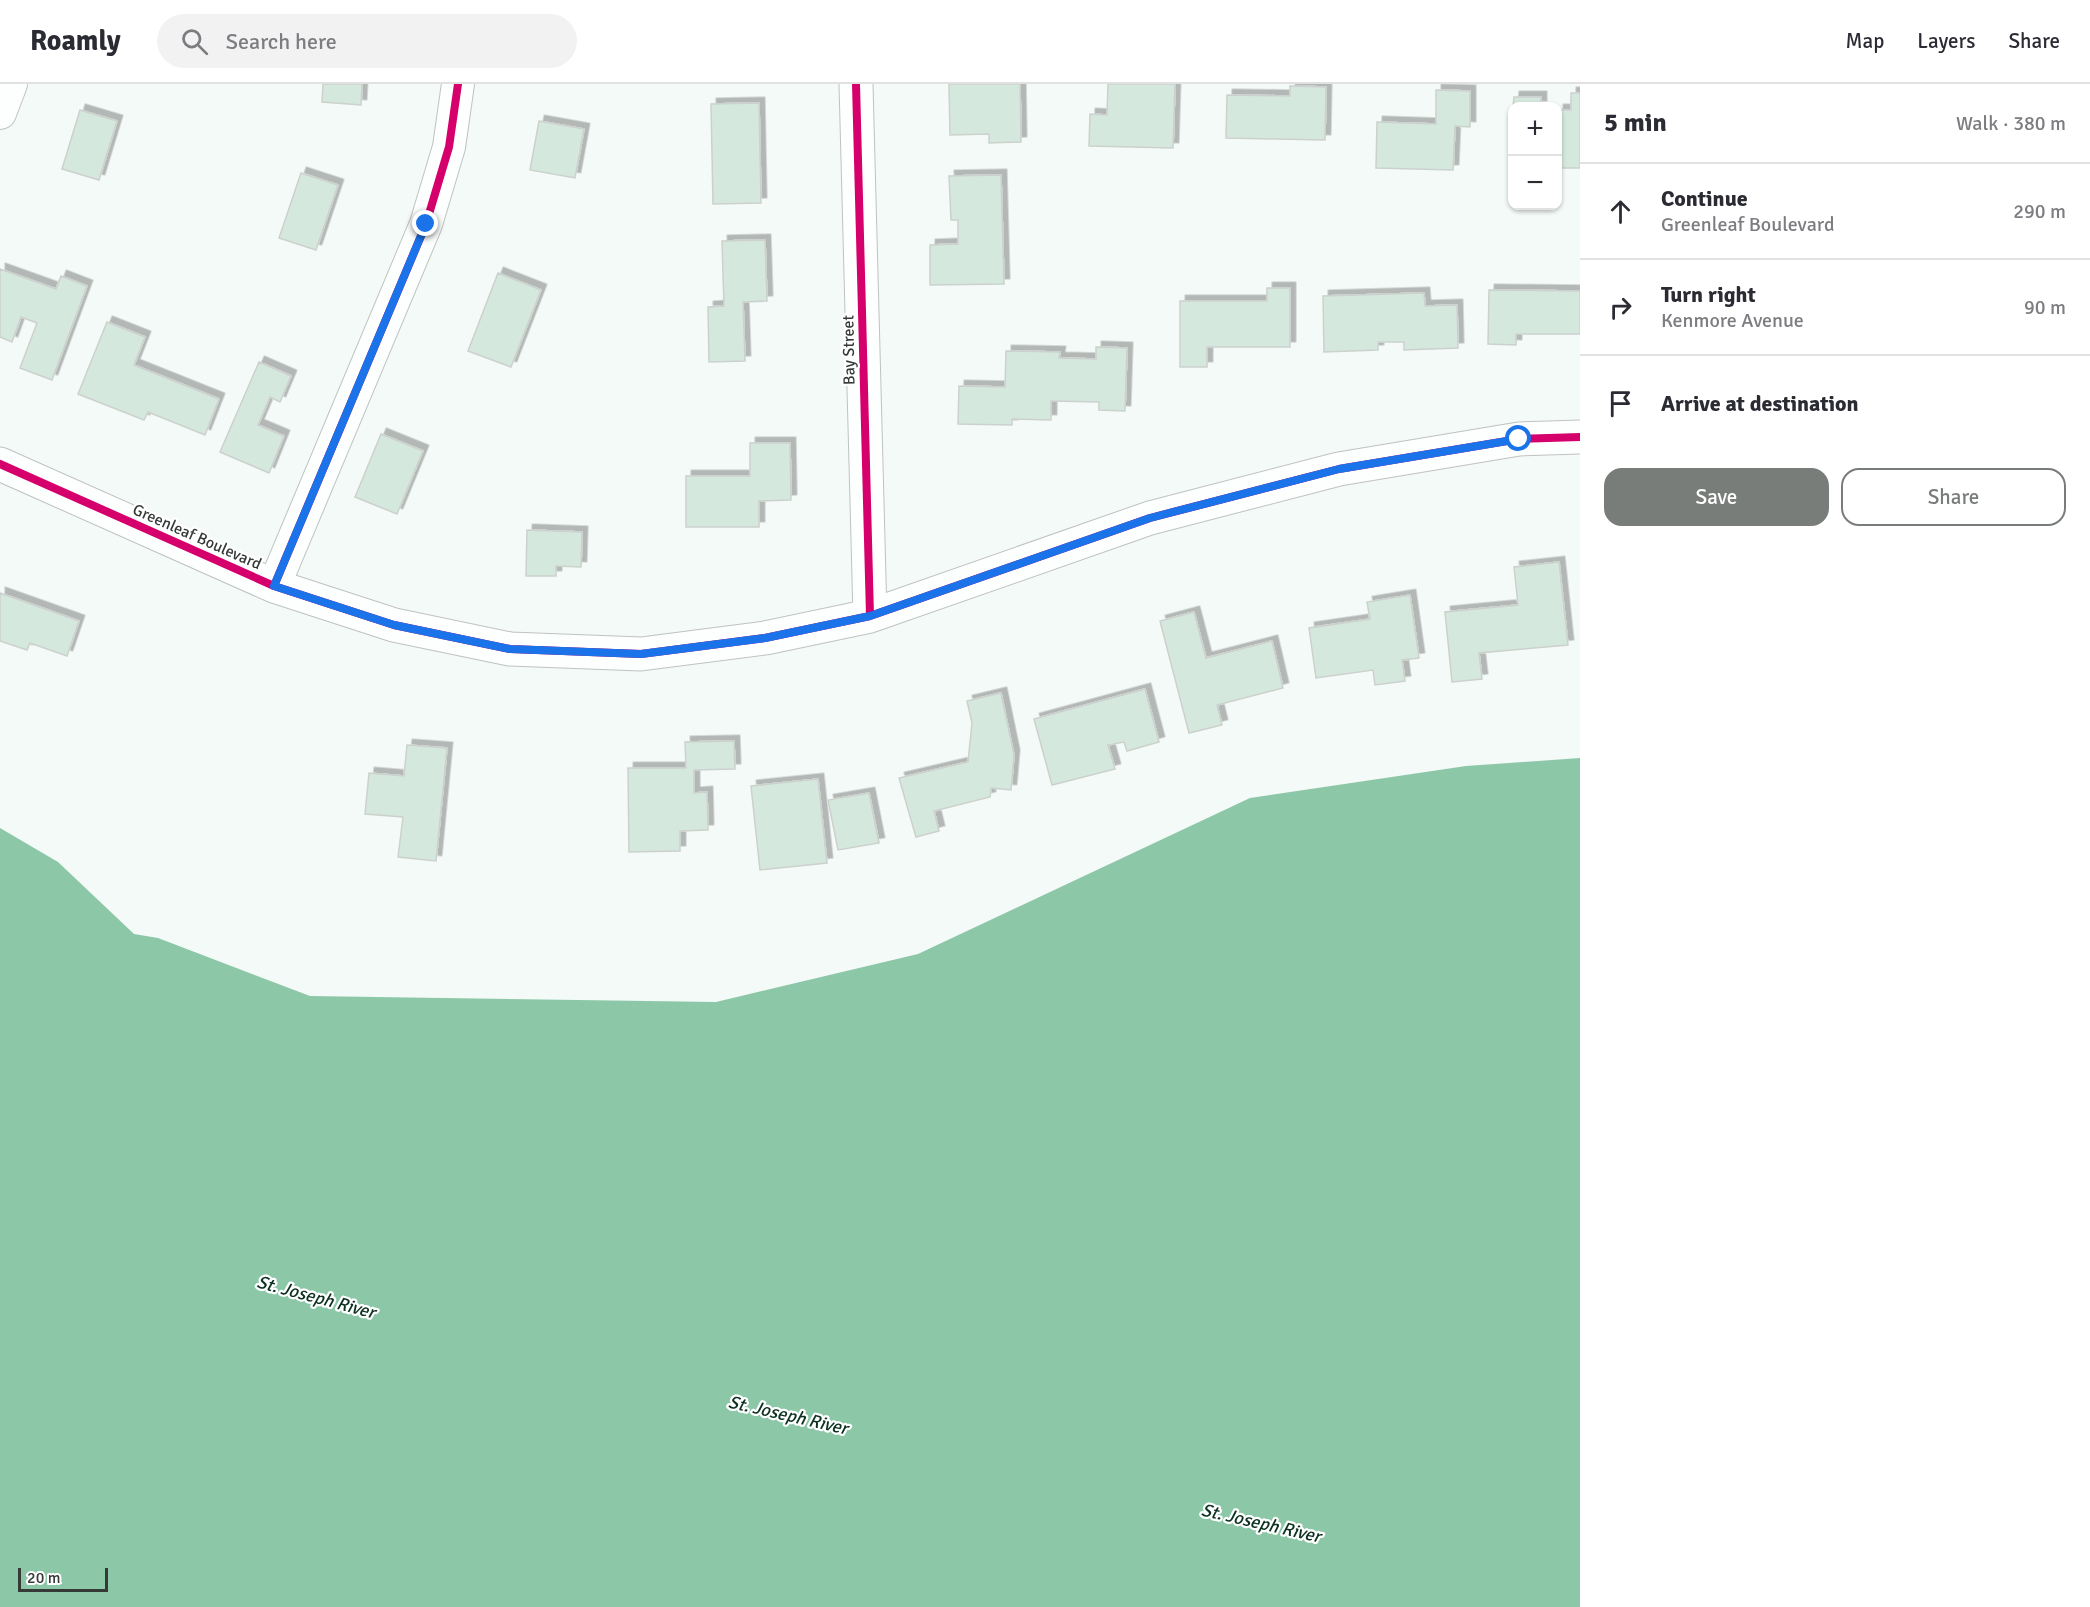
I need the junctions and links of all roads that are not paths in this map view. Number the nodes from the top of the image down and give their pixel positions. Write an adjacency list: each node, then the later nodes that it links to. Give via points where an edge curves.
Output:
1 (10, 84): 4 (street)
2 (458, 84): 7 (street, via 449,147 426,224)
3 (856, 84): 8 (street, Bay Street)
4 (0, 113)
5 (1580, 437): 8 (street, Greenleaf Boulevard, via 1519,439 1339,469 1150,518)
6 (0, 464): 7 (street, Greenleaf Boulevard)
7 (274, 586): 8 (street, Greenleaf Boulevard, via 394,625 510,649 641,654 765,638)
8 (870, 616)

